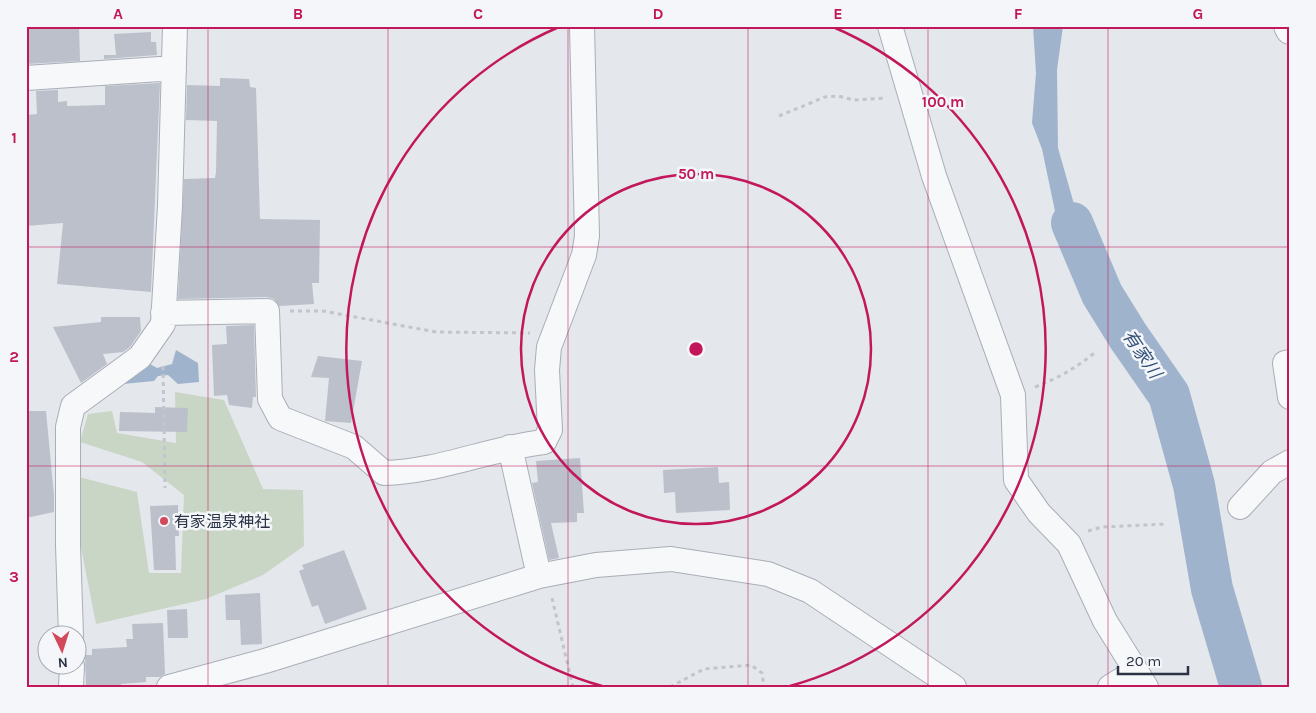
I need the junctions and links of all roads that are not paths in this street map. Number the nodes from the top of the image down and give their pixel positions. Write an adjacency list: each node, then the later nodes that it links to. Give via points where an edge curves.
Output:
1 (175, 26): 6 (street)
2 (582, 26): 11 (street, via 587,236 584,255 550,347 547,370 550,430 544,442)
3 (890, 26): 16 (street, via 934,176 1013,396 1016,480 1039,513 1069,544 1105,621)
4 (1288, 26): 5 (street)
5 (1290, 30)
6 (174, 71): 7 (street, via 160,69); 8 (street)
7 (26, 78)
8 (163, 314): 11 (street, via 266,311 270,399 280,418 354,447 384,472 427,467); 15 (street, via 163,324 140,357 73,406 68,427)
9 (1290, 362): 10 (street, via 1285,363)
10 (1290, 397)
11 (510, 447): 14 (street)
12 (1290, 462): 13 (street, via 1272,472)
13 (1240, 508)
14 (539, 576): 17 (street, via 265,661); 18 (street, via 596,565 672,559 768,574 810,591)
15 (71, 626)
16 (1141, 679): 19 (street)
17 (169, 687)
18 (954, 687)
19 (1110, 687)

